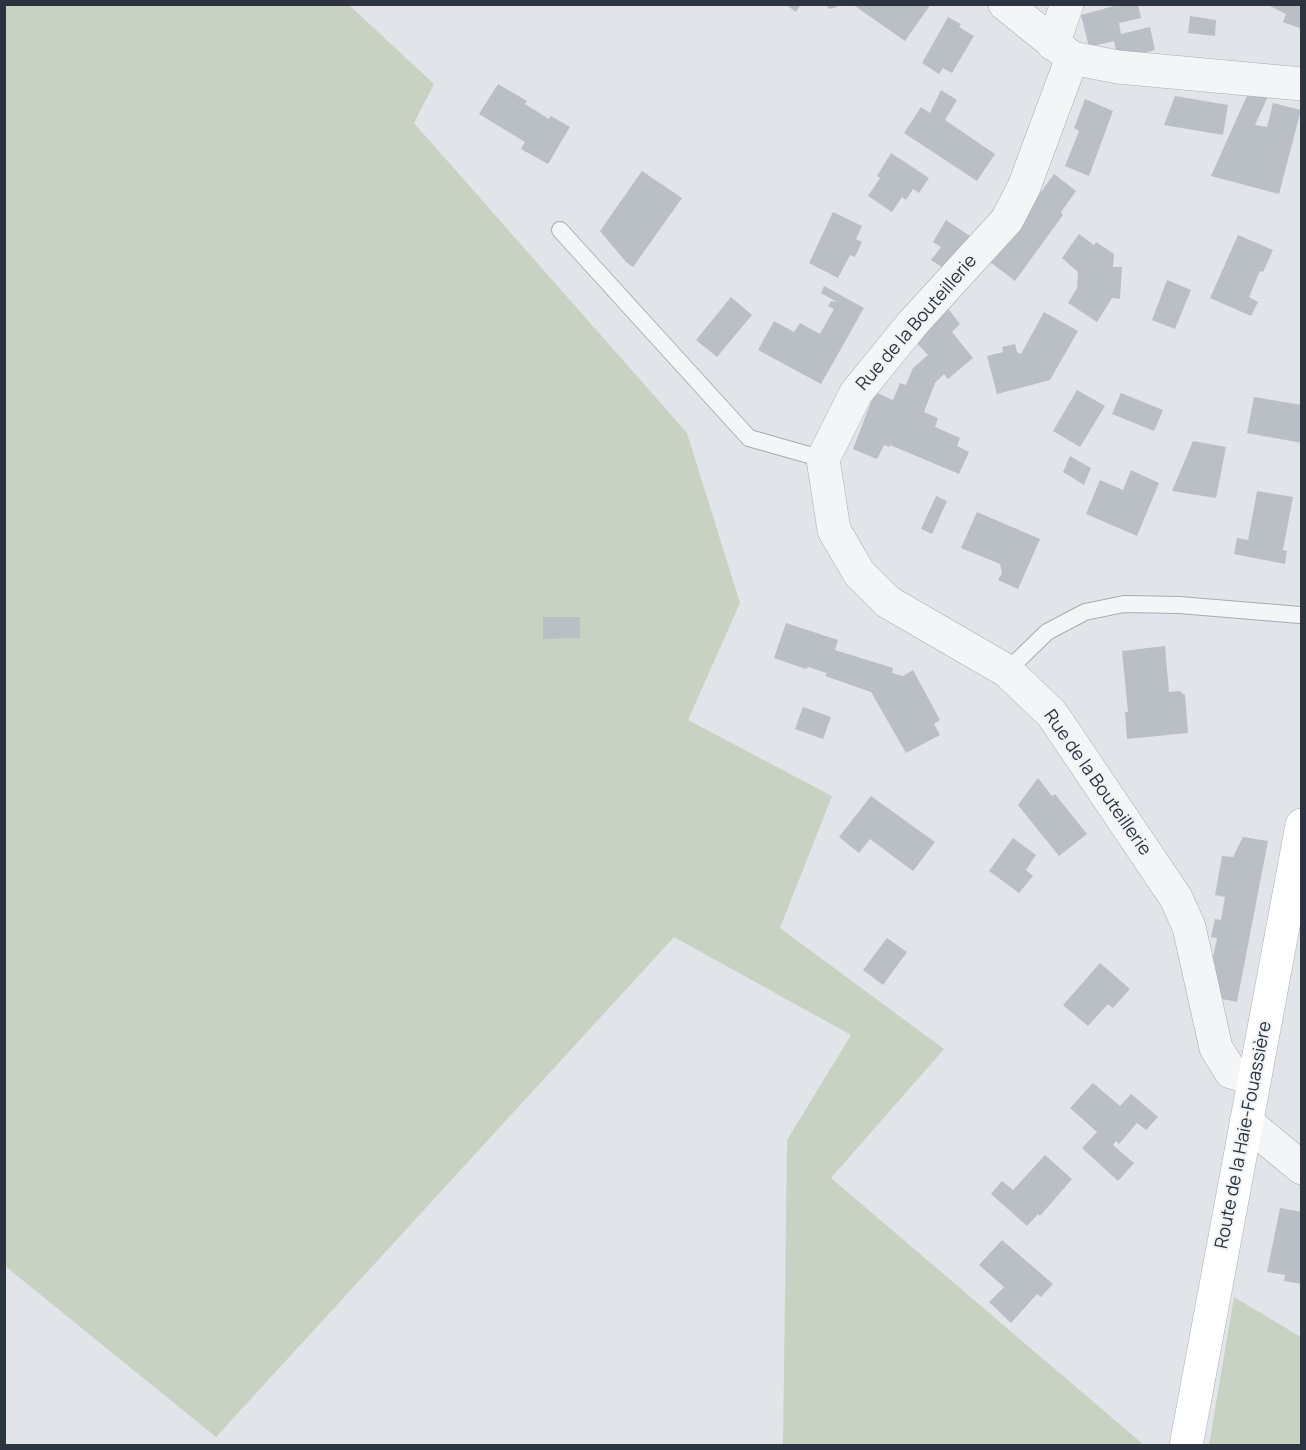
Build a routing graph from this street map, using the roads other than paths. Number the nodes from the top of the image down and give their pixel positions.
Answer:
1 (1005, 4) edge
2 (1067, 4) edge
3 (1062, 51) junction
4 (1302, 84) edge
5 (560, 230) dead end
6 (823, 459) junction
7 (1300, 615) edge
8 (1007, 671) junction
9 (1302, 825) edge
10 (1254, 1079) junction
11 (1246, 1122) junction
12 (1302, 1168) edge
13 (1186, 1446) edge

1 - 3 street
2 - 3 street, Rue de la Bouteillerie
3 - 4 street
3 - 6 street, Rue de la Bouteillerie
5 - 6 lane
6 - 8 street, Rue de la Bouteillerie
7 - 8 lane
8 - 10 street, Rue de la Bouteillerie
9 - 10 street, Route de la Haie-Fouassière
10 - 11 street, Route de la Haie-Fouassière
11 - 12 street
11 - 13 street, Route de la Haie-Fouassière

